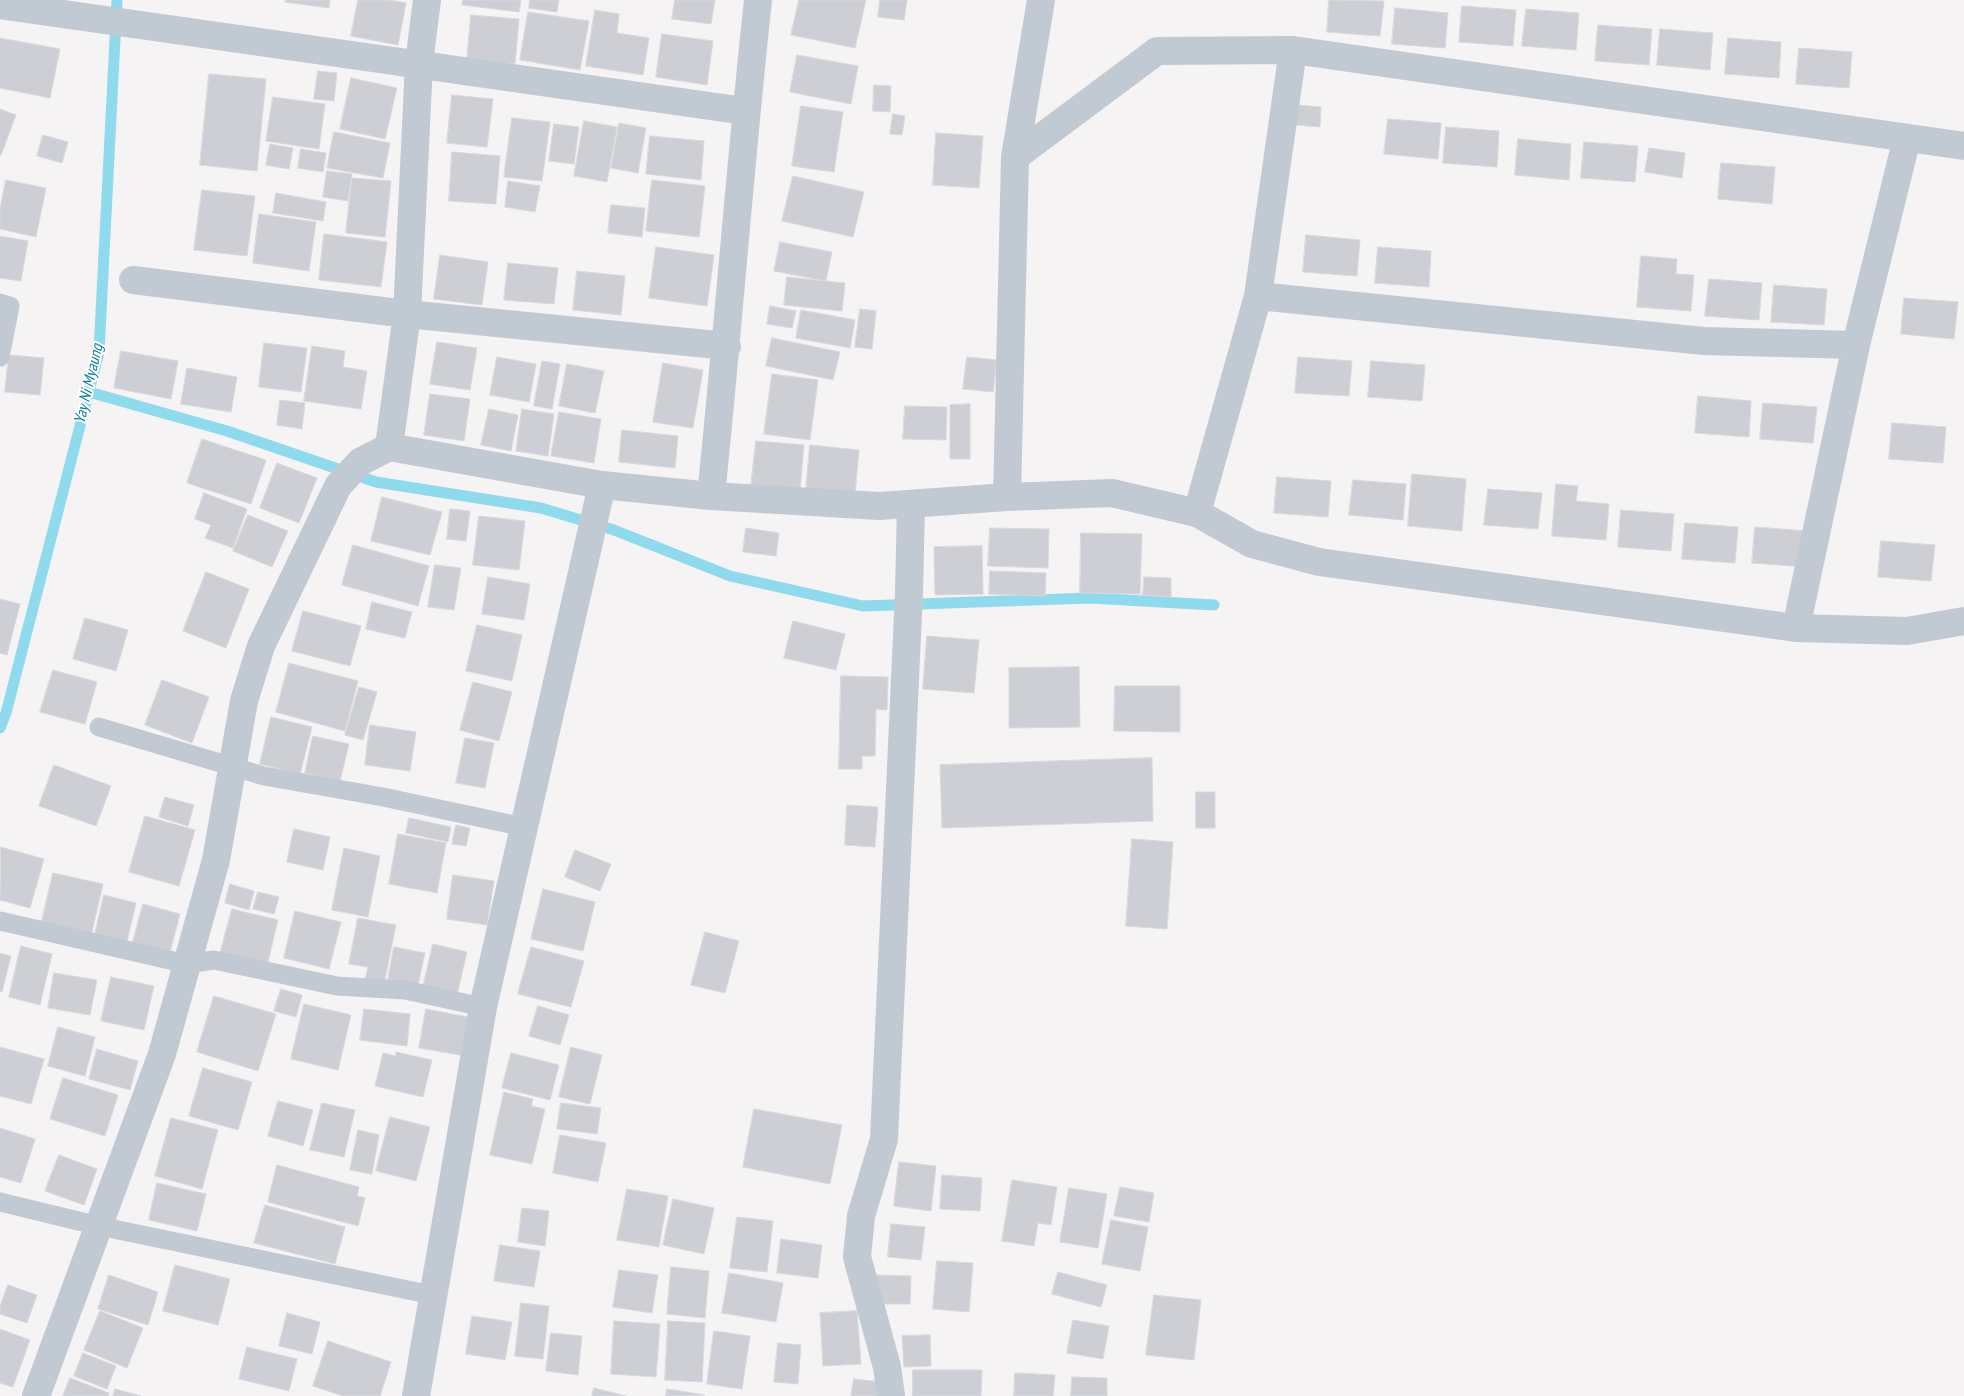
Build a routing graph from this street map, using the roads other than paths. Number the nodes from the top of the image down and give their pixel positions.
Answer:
1 (427, 0) edge
2 (758, 0) edge
3 (1041, 0) edge
4 (0, 5) edge
5 (1293, 50) junction
6 (418, 63) junction
7 (746, 111) junction
8 (1907, 138) junction
9 (1964, 146) edge
10 (1015, 157) junction
11 (133, 280) dead end
12 (1258, 296) junction
13 (0, 303) edge
14 (407, 314) junction
15 (1856, 345) junction
16 (727, 346) junction
17 (0, 356) edge
18 (389, 447) junction
19 (602, 486) junction
20 (711, 496) junction
21 (1007, 497) junction
22 (911, 504) junction
23 (1197, 513) junction
24 (1964, 620) edge
25 (1796, 628) junction
26 (99, 727) dead end
27 (232, 768) junction
28 (524, 827) junction
29 (0, 921) edge
30 (188, 964) junction
31 (483, 1006) junction
32 (0, 1202) edge
33 (98, 1226) junction
34 (432, 1295) junction
35 (36, 1396) edge
36 (416, 1396) edge
37 (891, 1396) edge

1 - 6 street
2 - 7 street
3 - 10 street
4 - 6 street
5 - 8 street
5 - 10 street
5 - 12 street
6 - 7 street
6 - 14 street
7 - 16 street
8 - 9 street
8 - 15 street
10 - 21 street
11 - 14 street
12 - 15 street
12 - 23 street
13 - 17 lane
14 - 16 street
14 - 18 street
15 - 25 street
16 - 20 street
18 - 19 street
18 - 27 street
19 - 20 street
19 - 28 street
20 - 22 street
21 - 22 street
21 - 23 street
22 - 37 street
23 - 25 street
24 - 25 street
26 - 27 lane
27 - 28 lane
27 - 30 street
28 - 31 street
29 - 30 lane
30 - 31 lane
30 - 33 street
31 - 34 street
32 - 33 lane
33 - 34 lane
33 - 35 street
34 - 36 street

